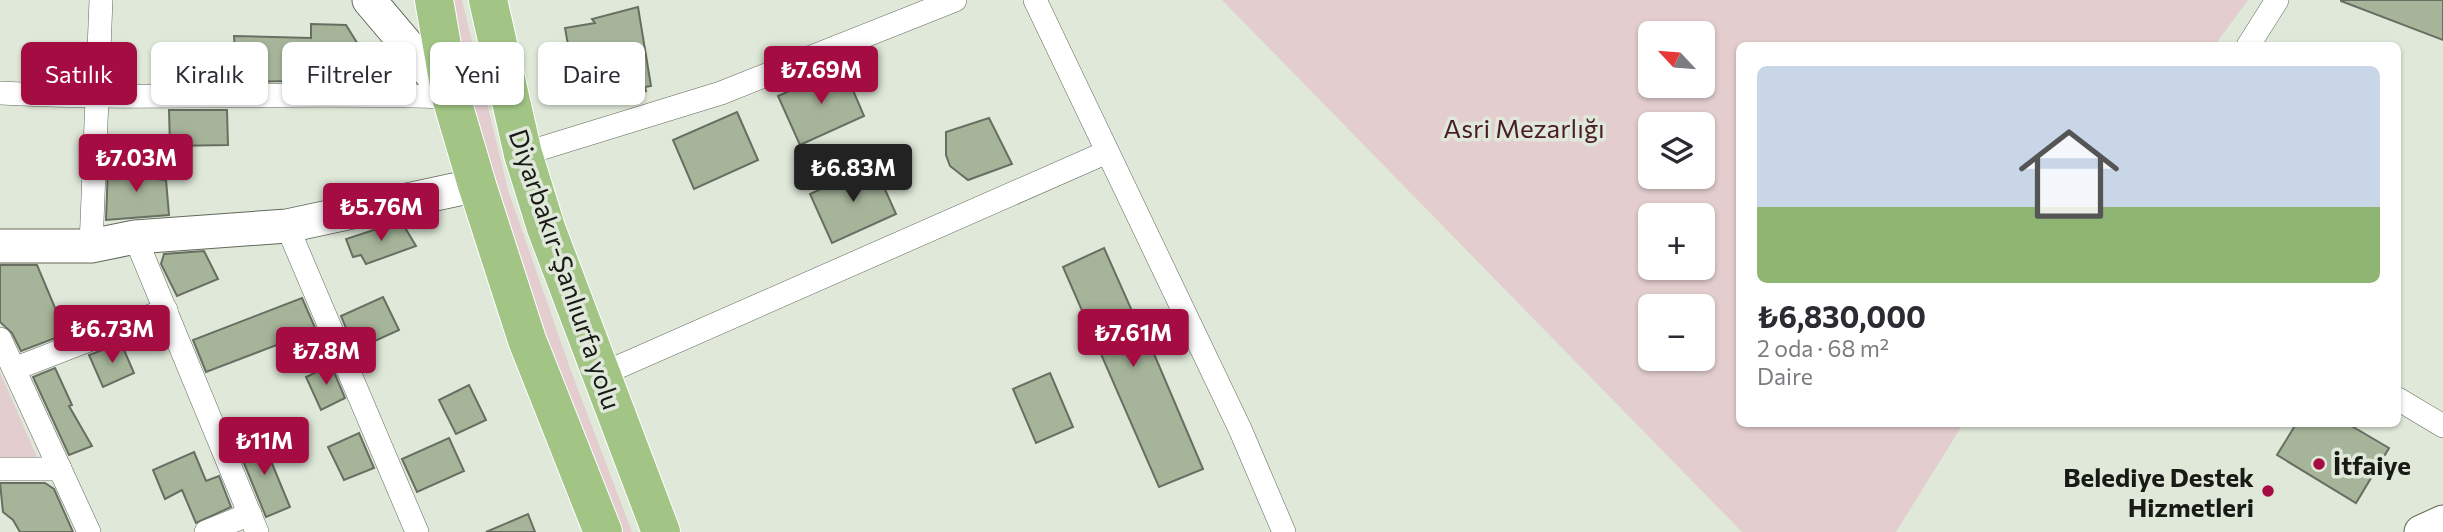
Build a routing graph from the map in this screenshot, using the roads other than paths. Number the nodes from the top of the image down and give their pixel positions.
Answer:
1 (101, 0) edge
2 (369, 0) edge
3 (434, 0) edge
4 (488, 0) edge
5 (955, 0) edge
6 (1035, 0) edge
7 (2277, 0) edge
8 (99, 42) edge
9 (442, 42) edge
10 (2251, 42) edge
11 (430, 71) edge
12 (0, 93) edge
13 (21, 94) edge
14 (430, 96) edge
15 (137, 98) edge
16 (96, 105) edge
17 (454, 105) edge
18 (1107, 152) junction
19 (523, 154) junction
20 (477, 185) junction
21 (287, 226) junction
22 (135, 237) junction
23 (0, 246) edge
24 (91, 246) junction
25 (166, 310) junction
26 (0, 339) edge
27 (14, 369) junction
28 (600, 375) junction
29 (2401, 401) edge
30 (2443, 426) edge
31 (0, 469) edge
32 (60, 469) junction
33 (2443, 522) edge
34 (253, 523) edge
35 (89, 532) edge
36 (206, 532) edge
37 (417, 532) edge
38 (603, 532) edge
39 (661, 532) edge
40 (1284, 532) edge
41 (2421, 532) edge

1 - 8 street
2 - 11 street
3 - 9 highway, Diyarbakır-Şanlıurfa yolu
4 - 19 highway, Diyarbakır-Şanlıurfa yolu
5 - 19 street
6 - 18 street
7 - 10 street
12 - 13 street
14 - 15 street
16 - 24 street
17 - 20 highway, Diyarbakır-Şanlıurfa yolu
18 - 28 street
18 - 40 street
19 - 28 highway, Diyarbakır-Şanlıurfa yolu
20 - 21 street
20 - 38 highway, Diyarbakır-Şanlıurfa yolu
21 - 22 street
21 - 37 street
22 - 24 street
22 - 25 street
23 - 24 street
25 - 27 street
25 - 34 street
26 - 27 street
27 - 32 street
28 - 39 highway, Diyarbakır-Şanlıurfa yolu
29 - 30 street
31 - 32 street
32 - 35 street
33 - 41 street
34 - 36 street

